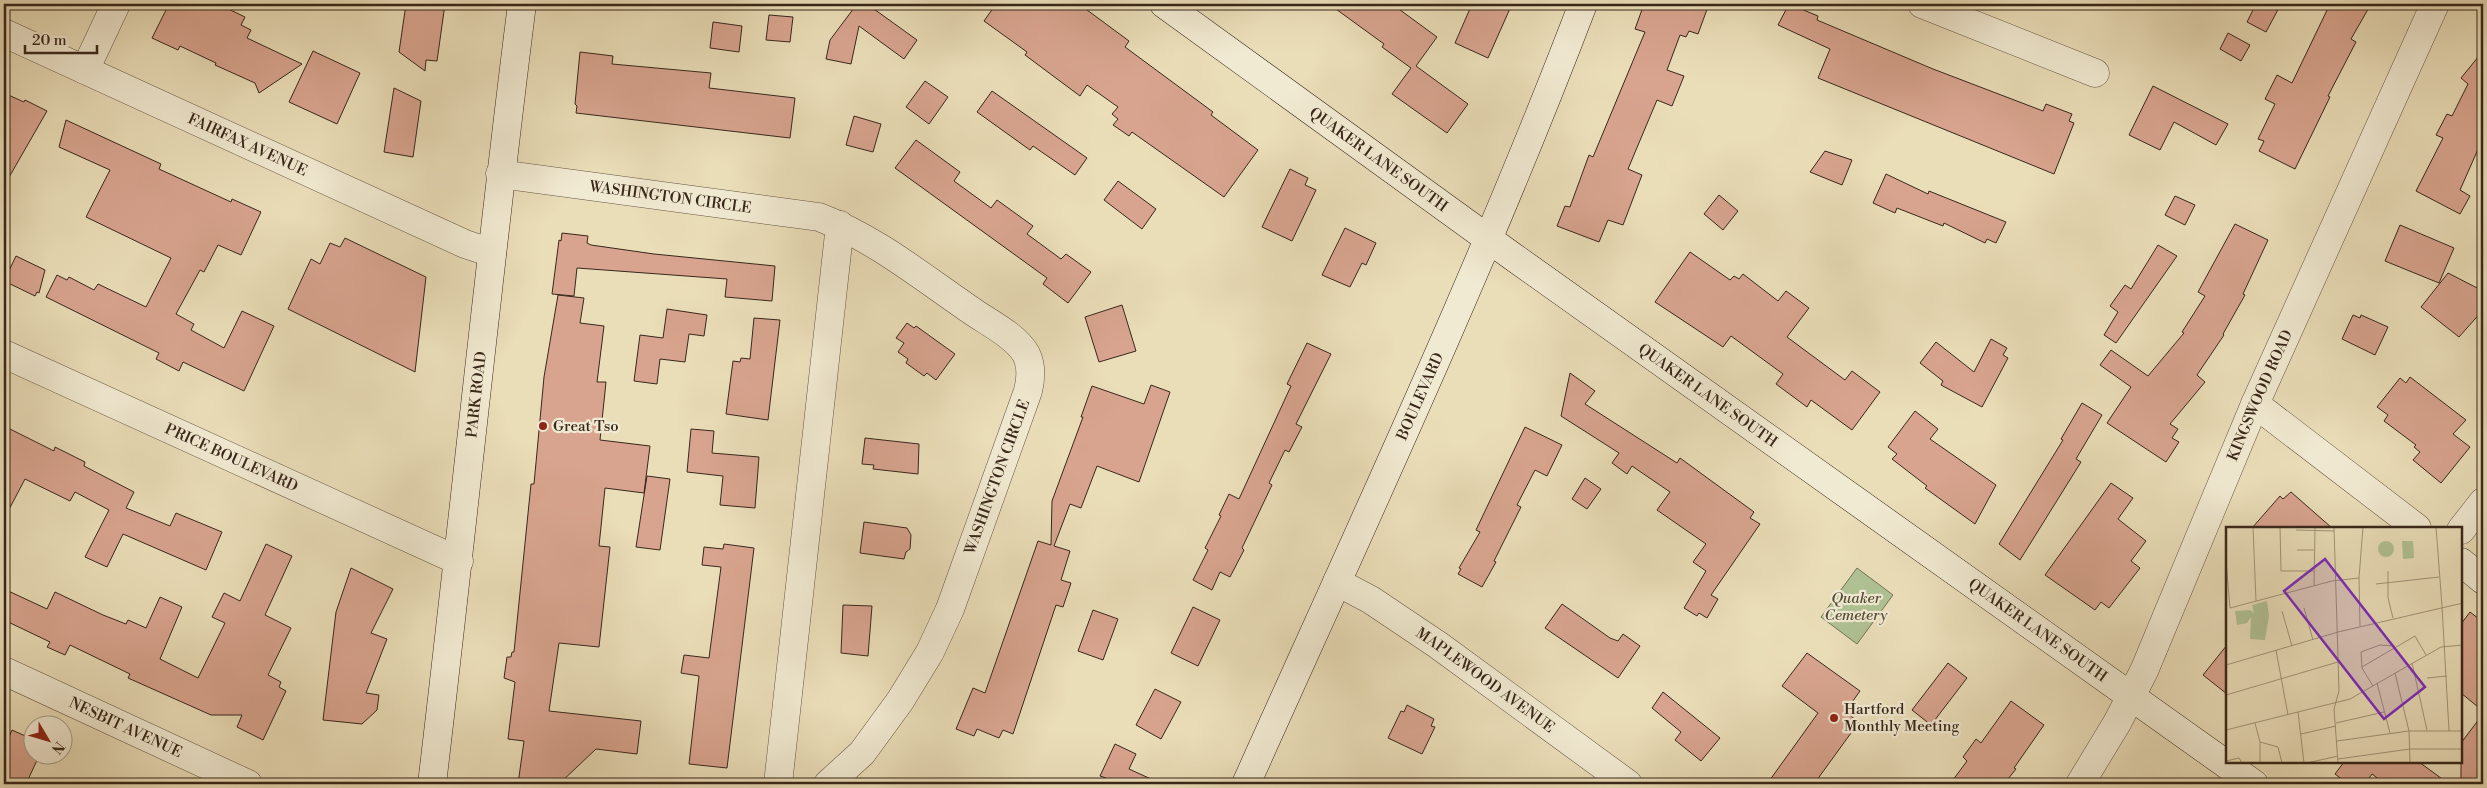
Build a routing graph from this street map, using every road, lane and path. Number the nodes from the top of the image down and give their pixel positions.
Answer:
1 (116, 4) edge
2 (522, 4) edge
3 (1164, 4) edge
4 (1583, 4) edge
5 (1922, 4) edge
6 (2436, 4) edge
7 (4, 34) edge
8 (85, 70) junction
9 (2095, 73) dead end
10 (500, 174) junction
11 (840, 225) junction
12 (1489, 239) junction
13 (492, 253) junction
14 (4, 354) edge
15 (2255, 404) junction
16 (2483, 502) edge
17 (2416, 527) edge
18 (2462, 529) edge
19 (459, 562) junction
20 (2462, 563) edge
21 (2483, 580) edge
22 (1337, 582) junction
23 (4, 671) edge
24 (2131, 698) junction
25 (248, 784) edge
26 (432, 784) edge
27 (778, 784) edge
28 (828, 784) edge
29 (1246, 784) edge
30 (1628, 784) edge
31 (2080, 784) edge
32 (2254, 784) edge

1 - 8 street
2 - 10 street, PARK ROAD
3 - 12 street, QUAKER LANE SOUTH
4 - 12 street, BOULEVARD
5 - 9 street
6 - 15 street, KINGSWOOD ROAD
7 - 8 street, FAIRFAX AVENUE
8 - 13 street, FAIRFAX AVENUE
10 - 11 street, WASHINGTON CIRCLE
10 - 13 street, PARK ROAD
11 - 27 street
11 - 28 street, WASHINGTON CIRCLE
12 - 22 street, BOULEVARD
12 - 24 street, QUAKER LANE SOUTH
13 - 19 street, PARK ROAD
14 - 19 street, PRICE BOULEVARD
15 - 17 street
15 - 24 street, KINGSWOOD ROAD
16 - 18 street
19 - 26 street, PARK ROAD
20 - 21 street
22 - 29 street, BOULEVARD
22 - 30 street, MAPLEWOOD AVENUE
23 - 25 street, NESBIT AVENUE
24 - 31 street, KINGSWOOD ROAD
24 - 32 street, QUAKER LANE SOUTH

